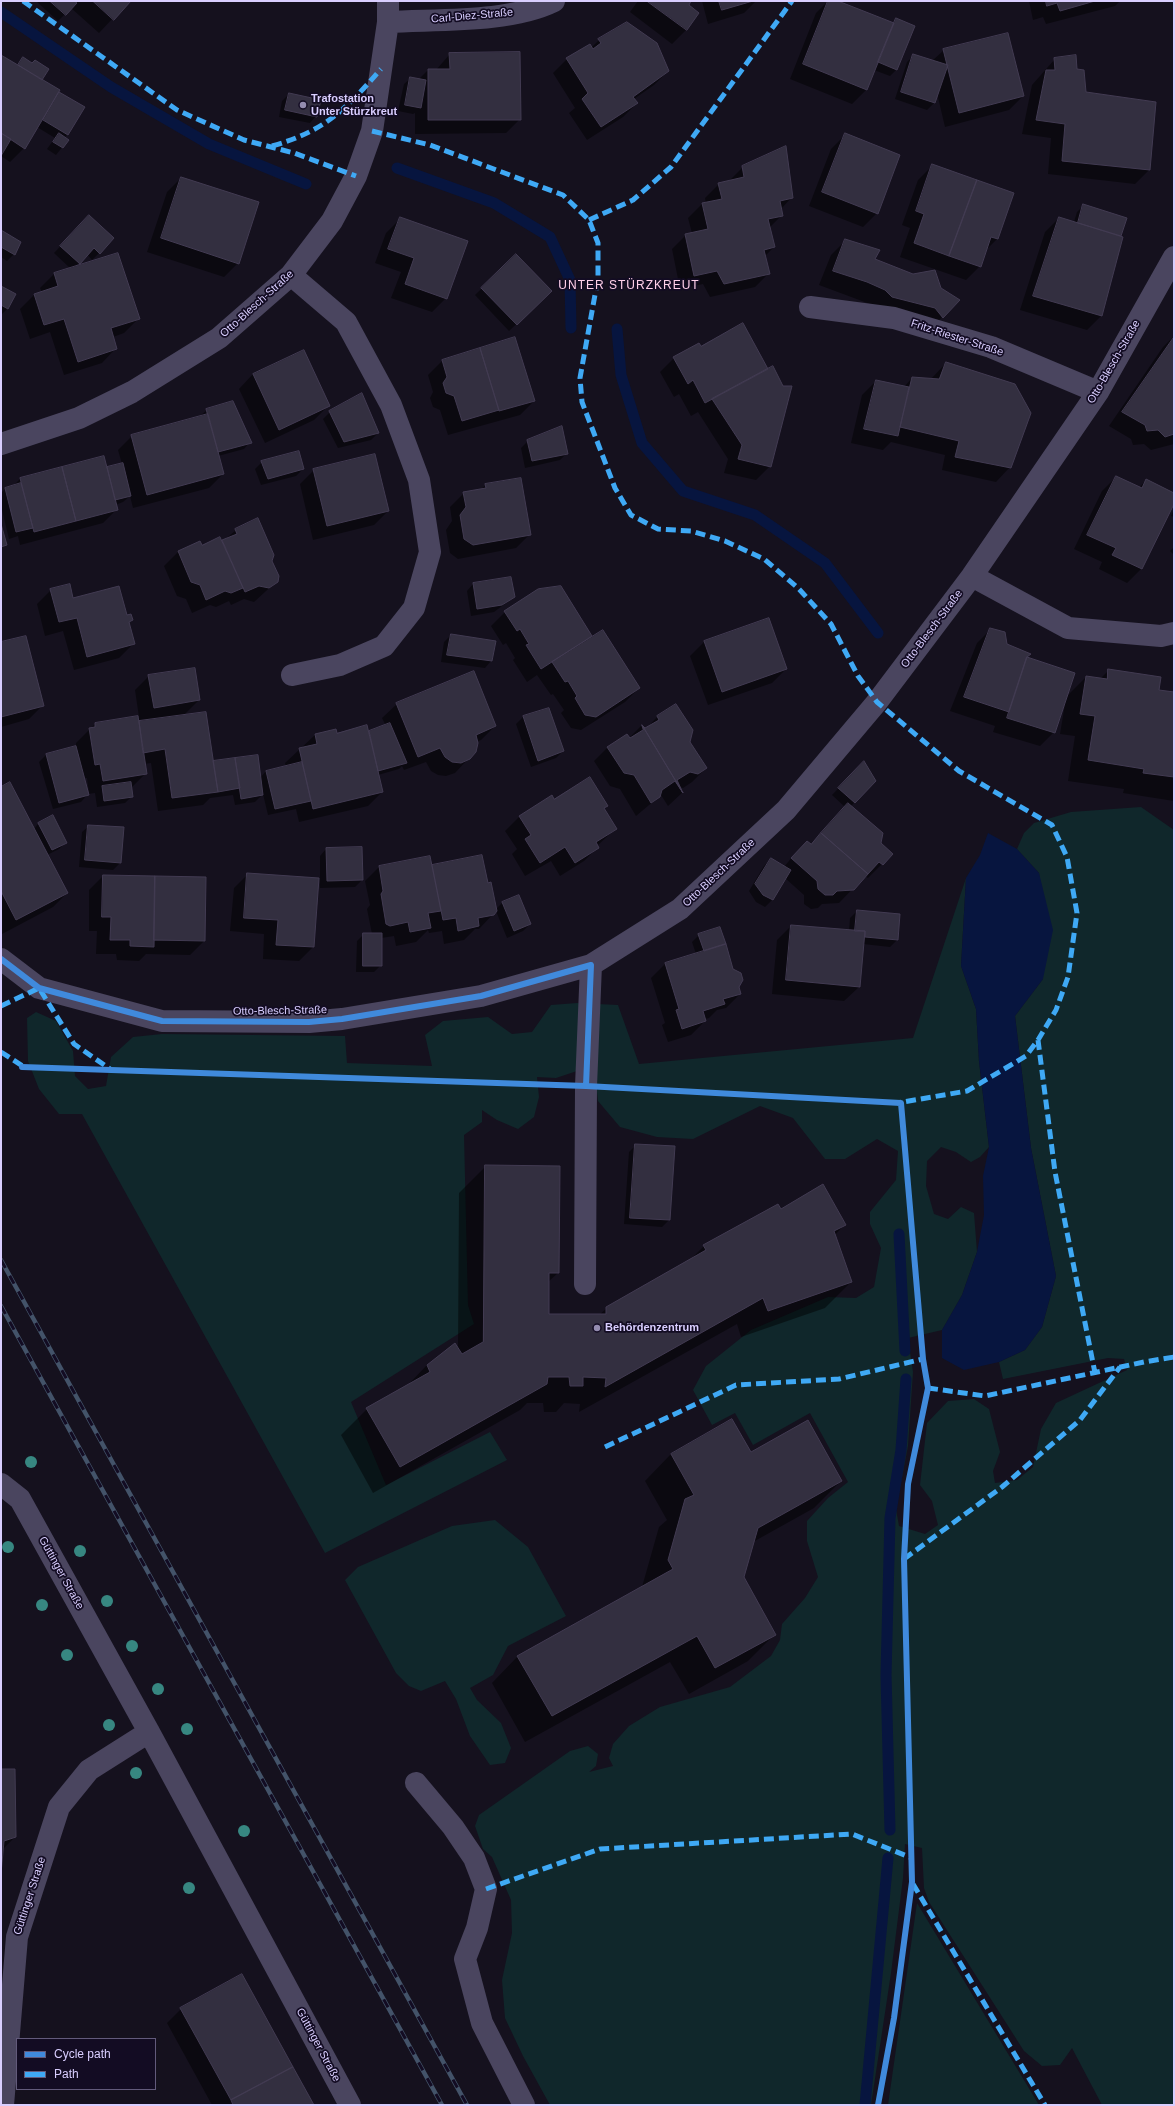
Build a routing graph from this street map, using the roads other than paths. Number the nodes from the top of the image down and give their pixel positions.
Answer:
1 (554, 1) edge
2 (388, 11) edge
3 (1174, 257) edge
4 (291, 275) junction
5 (810, 307) dead end
6 (1098, 392) junction
7 (1, 444) edge
8 (972, 576) junction
9 (1174, 633) edge
10 (292, 675) dead end
11 (1, 959) edge
12 (591, 965) junction
13 (585, 1284) dead end
14 (1, 1484) edge
15 (149, 1732) junction
16 (416, 1783) dead end
17 (3, 2105) edge
18 (350, 2105) edge
19 (524, 2105) edge

1 - 2 street, Carl-Diez-Straße
2 - 4 street, Otto-Blesch-Straße
3 - 6 street, Otto-Blesch-Straße
4 - 7 street, Otto-Blesch-Straße
4 - 10 street
5 - 6 street, Fritz-Riester-Straße
6 - 8 street, Otto-Blesch-Straße
8 - 9 street
8 - 12 street, Otto-Blesch-Straße
11 - 12 street, Otto-Blesch-Straße
12 - 13 street
14 - 15 street, Güttinger Straße
15 - 17 street, Güttinger Straße
15 - 18 street, Güttinger Straße
16 - 19 street

